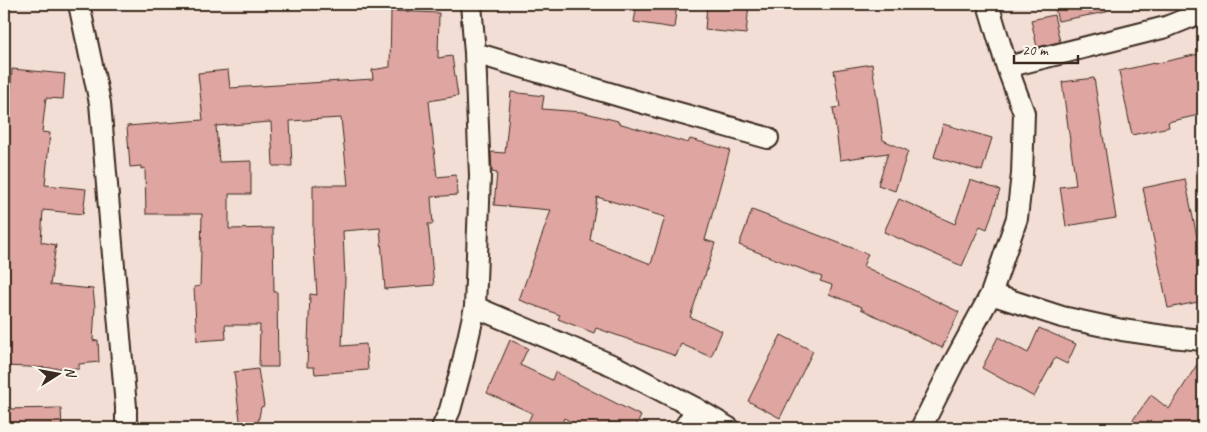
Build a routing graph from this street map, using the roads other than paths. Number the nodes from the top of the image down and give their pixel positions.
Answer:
1 (79, 4) edge
2 (471, 4) edge
3 (988, 4) edge
4 (1203, 12) edge
5 (475, 53) junction
6 (1007, 67) junction
7 (768, 138) dead end
8 (991, 294) junction
9 (475, 307) junction
10 (1203, 340) edge
11 (697, 409) junction
12 (126, 428) edge
13 (442, 428) edge
14 (684, 428) edge
15 (729, 428) edge
16 (921, 428) edge

1 - 12 street
2 - 5 street
3 - 6 street
4 - 6 street
5 - 7 street
5 - 9 street
6 - 8 street
8 - 10 street
8 - 16 street
9 - 11 street
9 - 13 street
11 - 14 street
11 - 15 street

